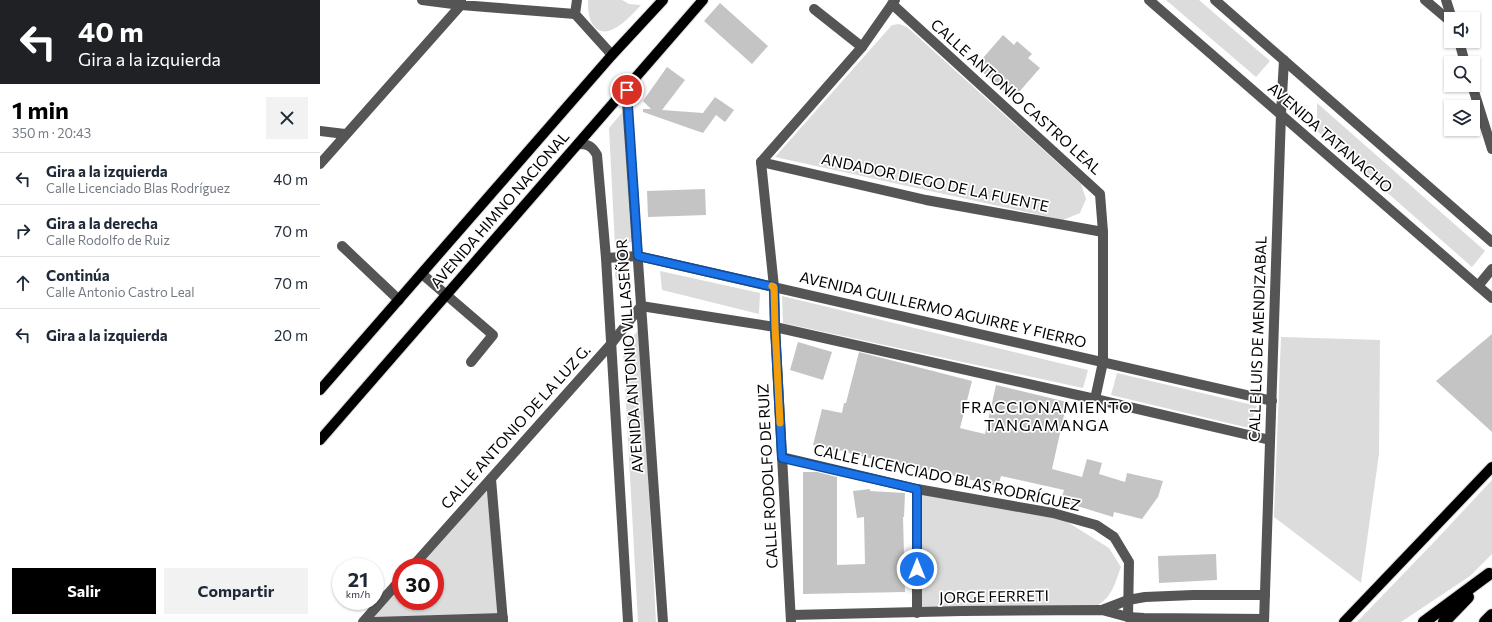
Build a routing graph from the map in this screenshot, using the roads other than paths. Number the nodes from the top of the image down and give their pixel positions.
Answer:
1 (422, 0) edge
2 (577, 0) edge
3 (663, 0) edge
4 (703, 0) edge
5 (1149, 0) edge
6 (1215, 0) edge
7 (1426, 0) edge
8 (1446, 0) edge
9 (461, 2) edge
10 (894, 2) edge
11 (814, 9) dead end
12 (1449, 12) edge
13 (574, 14) junction
14 (1444, 14) edge
15 (862, 47) junction
16 (612, 55) junction
17 (1284, 60) junction
18 (626, 88) junction
19 (1474, 92) edge
20 (1281, 114) junction
21 (320, 131) edge
22 (346, 134) junction
23 (578, 144) junction
24 (1492, 149) edge
25 (761, 162) junction
26 (320, 164) edge
27 (1103, 232) junction
28 (1492, 242) edge
29 (342, 246) dead end
30 (638, 256) junction
31 (606, 258) junction
32 (1492, 269) edge
33 (422, 274) junction
34 (1478, 286) junction
35 (774, 287) junction
36 (446, 295) junction
37 (1492, 298) edge
38 (400, 300) junction
39 (641, 306) junction
40 (775, 327) junction
41 (611, 344) junction
42 (471, 362) dead end
43 (1104, 362) junction
44 (320, 390) edge
45 (1095, 399) junction
46 (1272, 401) junction
47 (320, 440) edge
48 (1270, 440) junction
49 (782, 458) junction
50 (1492, 467) edge
51 (490, 479) junction
52 (917, 489) junction
53 (420, 558) edge
54 (1491, 572) edge
55 (392, 589) edge
56 (1265, 595) junction
57 (1128, 600) junction
58 (1102, 610) junction
59 (917, 613) junction
60 (1492, 615) edge
61 (1128, 617) junction
62 (791, 619) edge
63 (503, 620) edge
64 (1266, 621) edge
65 (363, 622) edge
66 (374, 622) edge
67 (628, 622) edge
68 (663, 622) edge
69 (1344, 622) edge
70 (1424, 622) edge
71 (1444, 622) edge
72 (1485, 622) edge

1 - 9 street
2 - 13 street
3 - 16 main road, AVENIDA HIMNO NACIONAL
4 - 18 main road, AVENIDA HIMNO NACIONAL
5 - 20 street, AVENIDA TATANACHO
6 - 17 street, AVENIDA TATANACHO
7 - 14 street
8 - 12 street
9 - 13 street
9 - 22 street
10 - 15 street, CALLE ANTONIO CASTRO LEAL
10 - 27 street, CALLE ANTONIO CASTRO LEAL
11 - 15 street
13 - 16 street
15 - 25 street, CALLE ANTONIO CASTRO LEAL
16 - 33 main road, AVENIDA HIMNO NACIONAL
17 - 20 street, CALLE LUIS DE MENDIZABAL
17 - 28 street, AVENIDA TATANACHO
18 - 23 main road, AVENIDA HIMNO NACIONAL
18 - 30 street, AVENIDA ANTONIO VILLASEÑOR
19 - 24 street
20 - 34 street, AVENIDA TATANACHO
20 - 46 street, CALLE LUIS DE MENDIZABAL
21 - 22 street
22 - 26 street
23 - 31 street, AVENIDA ANTONIO VILLASEÑOR
23 - 36 main road, AVENIDA HIMNO NACIONAL
25 - 27 street, ANDADOR DIEGO DE LA FUENTE
25 - 35 street
27 - 43 street, CALLE ANTONIO CASTRO LEAL
29 - 38 street
30 - 31 street, AVENIDA GUILLERMO AGUIRRE Y FIERRO
30 - 35 street, AVENIDA GUILLERMO AGUIRRE Y FIERRO
30 - 39 street, AVENIDA ANTONIO VILLASEÑOR
31 - 41 street, AVENIDA ANTONIO VILLASEÑOR
32 - 34 street
33 - 36 street
33 - 38 main road, AVENIDA HIMNO NACIONAL
34 - 37 street, AVENIDA TATANACHO
35 - 40 street
35 - 43 street, AVENIDA GUILLERMO AGUIRRE Y FIERRO
36 - 42 street
36 - 47 main road, AVENIDA HIMNO NACIONAL
38 - 44 main road, AVENIDA HIMNO NACIONAL
39 - 40 street
39 - 41 street, CALLE ANTONIO DE LA LUZ G.
39 - 68 street, AVENIDA ANTONIO VILLASEÑOR
40 - 45 street
40 - 49 street, CALLE RODOLFO DE RUIZ
41 - 51 street, CALLE ANTONIO DE LA LUZ G.
41 - 67 street, AVENIDA ANTONIO VILLASEÑOR
43 - 45 street, CALLE ANTONIO CASTRO LEAL
43 - 46 street, AVENIDA GUILLERMO AGUIRRE Y FIERRO
45 - 48 street
46 - 48 street, CALLE LUIS DE MENDIZABAL
48 - 56 street, CALLE LUIS DE MENDIZABAL
49 - 52 street, CALLE LICENCIADO BLAS RODRÍGUEZ
49 - 62 street, CALLE RODOLFO DE RUIZ
50 - 69 main road
51 - 53 street, CALLE ANTONIO DE LA LUZ G.
51 - 63 street
52 - 57 street, CALLE LICENCIADO BLAS RODRÍGUEZ
52 - 59 street
54 - 70 highway
54 - 71 highway
55 - 65 street
56 - 57 street, JORGE FERRETI
56 - 64 street, CALLE LUIS DE MENDIZABAL
57 - 58 street, JORGE FERRETI
57 - 61 street, CALLE LICENCIADO BLAS RODRÍGUEZ
58 - 59 street, JORGE FERRETI
58 - 61 street, JORGE FERRETI
59 - 62 street, JORGE FERRETI
60 - 72 highway
61 - 64 street, JORGE FERRETI
63 - 66 street

